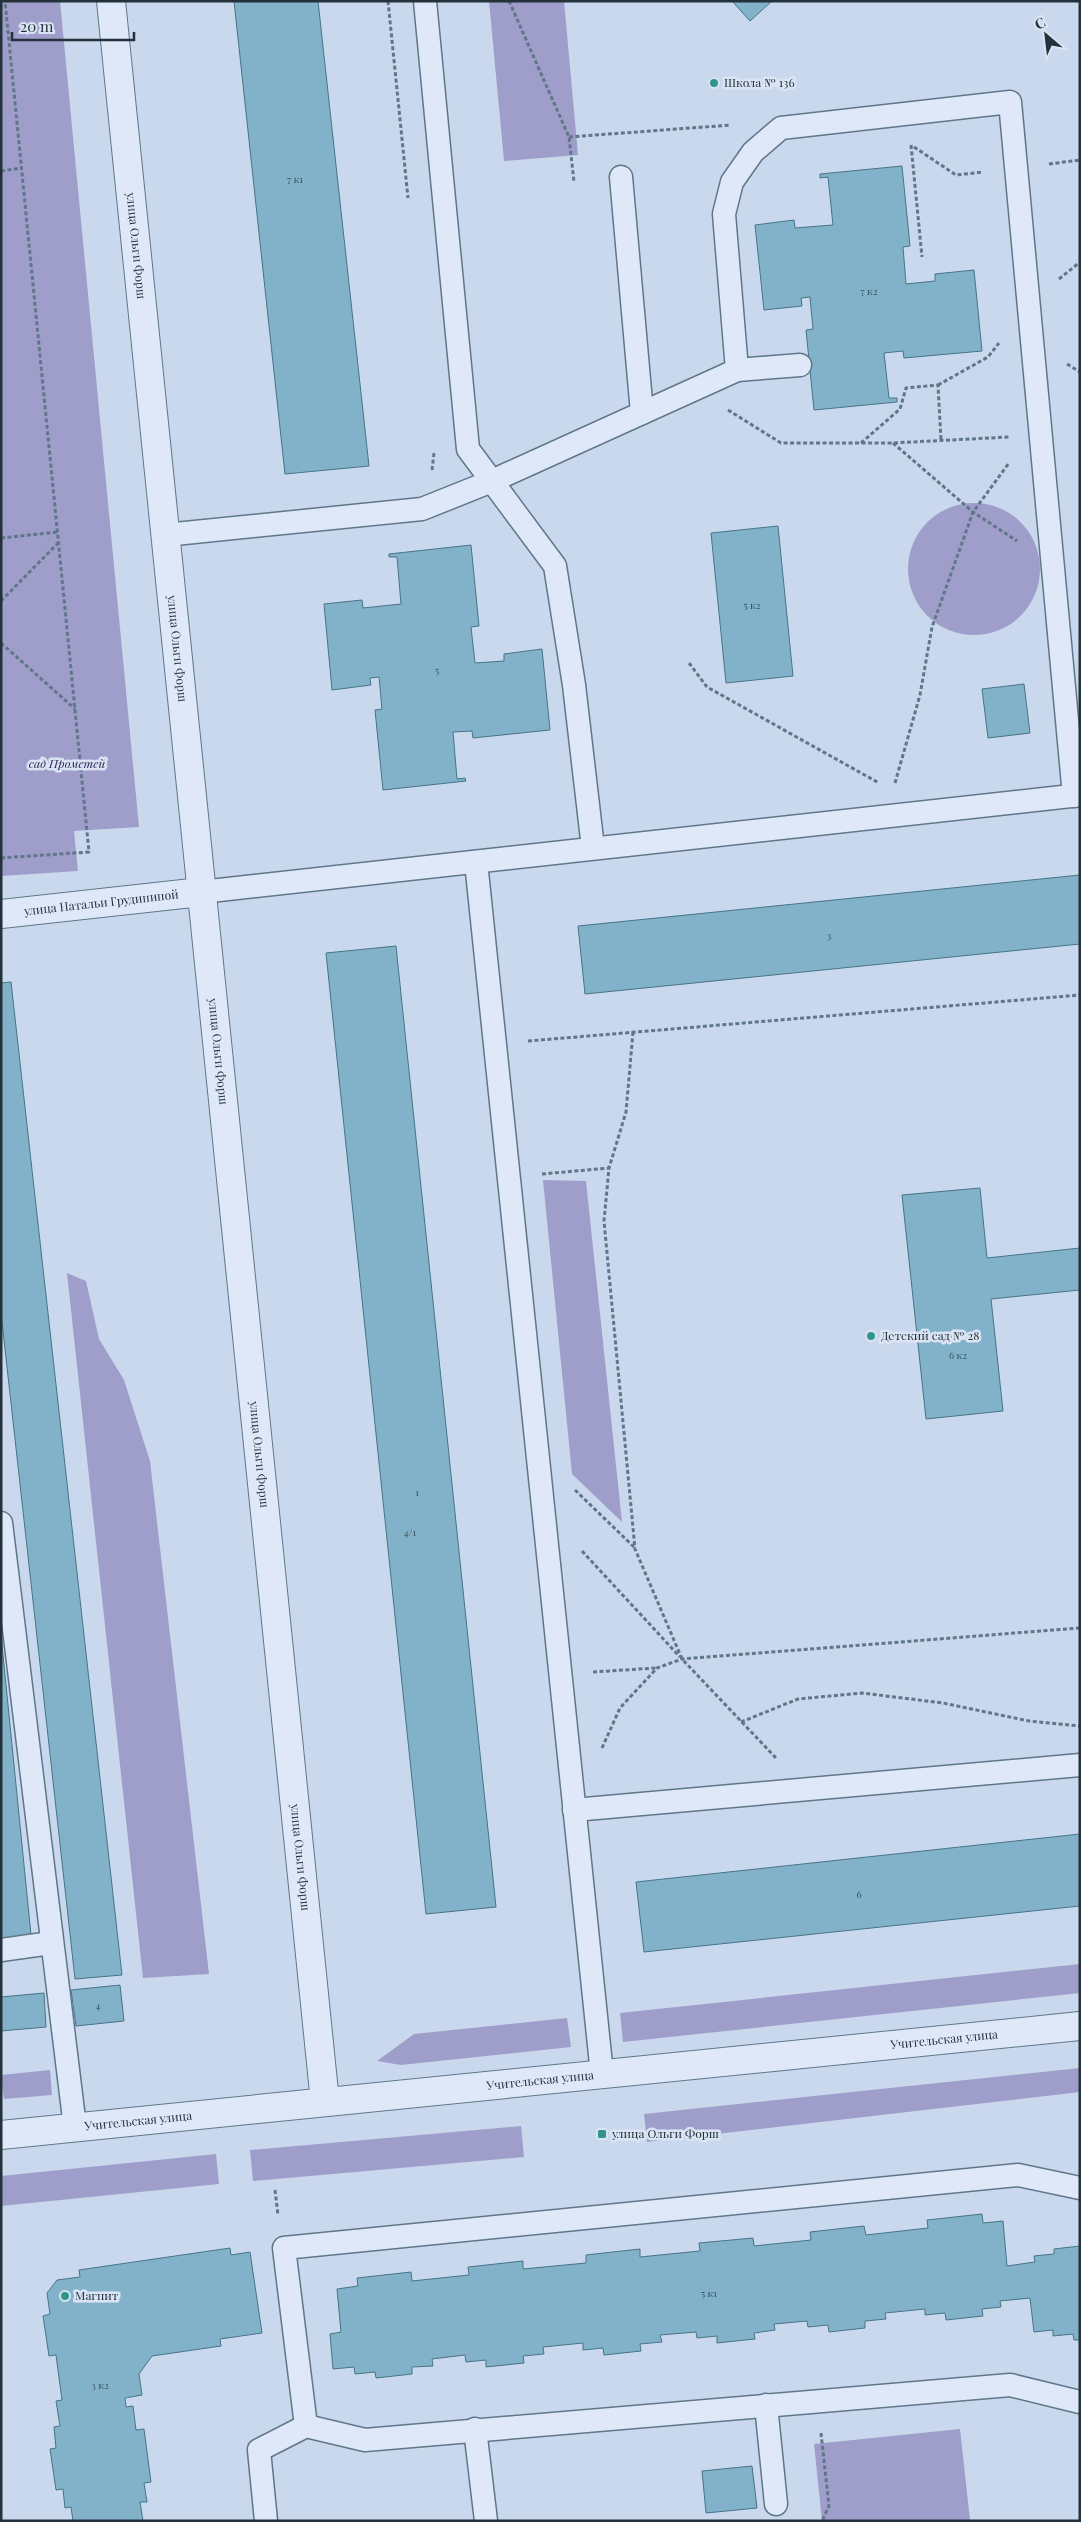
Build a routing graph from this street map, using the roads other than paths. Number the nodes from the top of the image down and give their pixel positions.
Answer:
1 (111, 1) edge
2 (425, 1) edge
3 (621, 177) dead end
4 (800, 365) dead end
5 (737, 370) junction
6 (642, 413) junction
7 (492, 481) junction
8 (165, 535) junction
9 (1077, 795) edge
10 (593, 848) junction
11 (476, 862) junction
12 (201, 892) junction
13 (1, 914) edge
14 (1, 1523) edge
15 (1080, 1765) edge
16 (574, 1810) junction
17 (51, 1943) junction
18 (1, 1950) edge
19 (1080, 2026) edge
20 (602, 2074) junction
21 (325, 2102) junction
22 (75, 2128) junction
23 (1, 2135) edge
24 (1080, 2188) edge
25 (1080, 2402) edge
26 (766, 2405) junction
27 (306, 2426) junction
28 (475, 2429) junction
29 (776, 2504) dead end
30 (266, 2521) edge
31 (486, 2521) edge

1 - 8 street, улица Ольги Форш
2 - 7 lane
3 - 6 lane
4 - 5 lane
5 - 6 lane
5 - 9 lane
6 - 7 lane
7 - 8 lane
7 - 10 lane
8 - 12 street, улица Ольги Форш
9 - 10 lane
10 - 11 lane
11 - 12 lane
11 - 16 lane
12 - 13 street, улица Натальи Грудининой
12 - 21 street, улица Ольги Форш
14 - 17 lane
15 - 16 lane
16 - 20 lane
17 - 18 lane
17 - 22 lane
19 - 20 street, Учительская улица
20 - 21 street, Учительская улица
21 - 22 street, Учительская улица
22 - 23 street, Учительская улица
24 - 27 lane
25 - 26 lane
26 - 28 lane
26 - 29 lane
27 - 28 lane
27 - 30 lane
28 - 31 lane

